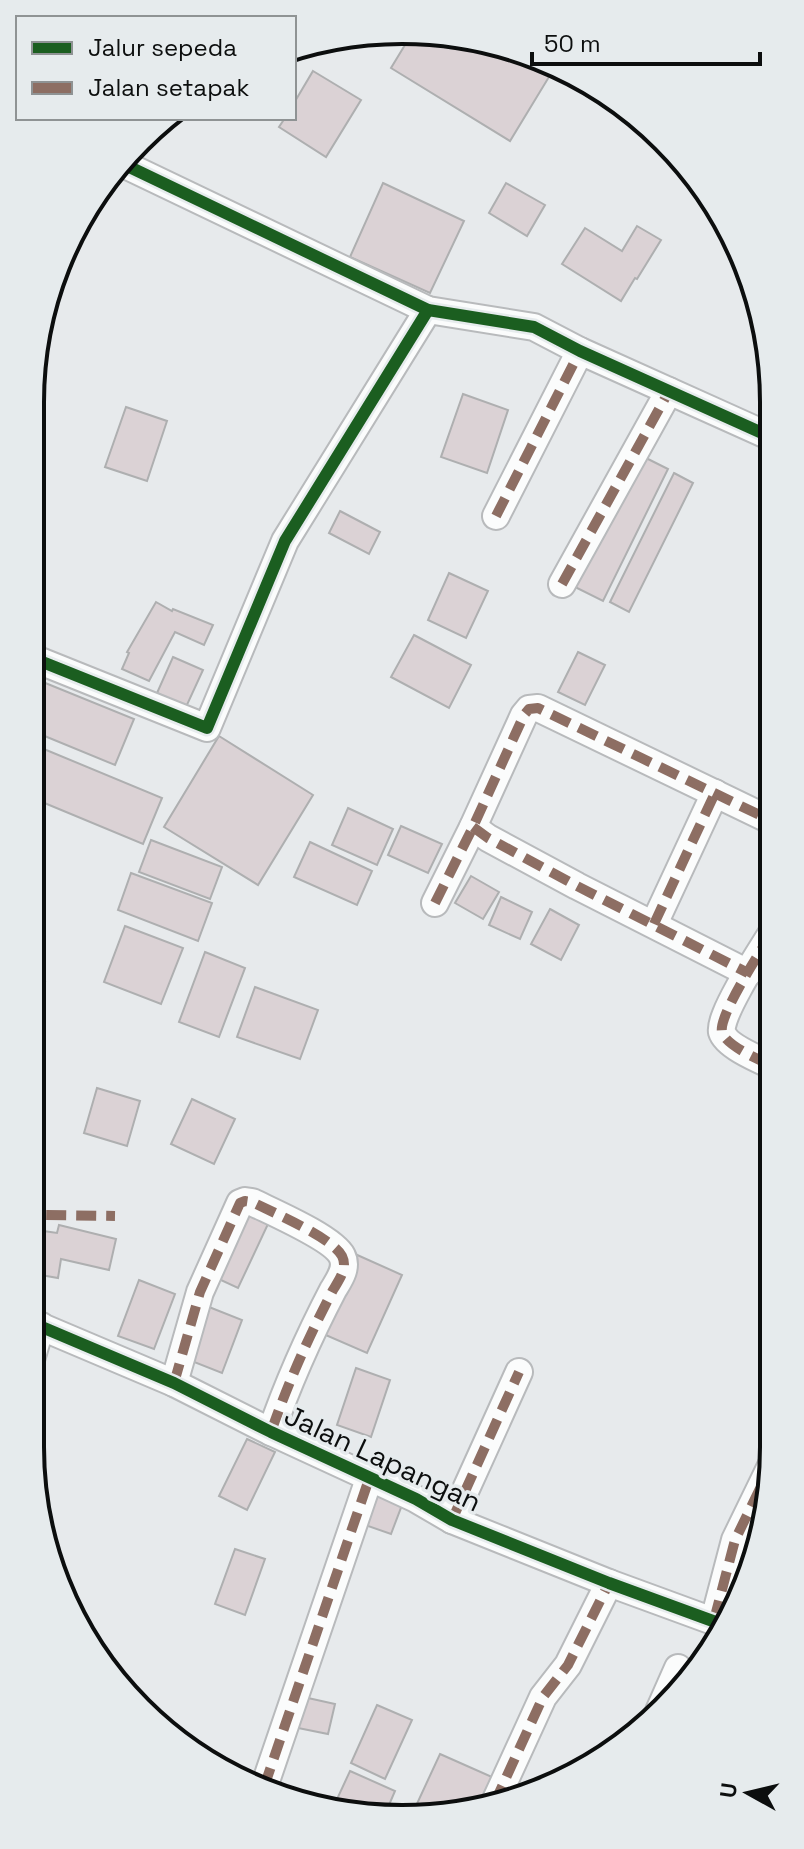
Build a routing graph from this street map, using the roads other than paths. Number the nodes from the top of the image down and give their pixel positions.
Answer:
1 (131, 168) edge
2 (428, 310) junction
3 (580, 351) junction
4 (669, 391) junction
5 (760, 432) edge
6 (496, 516) dead end
7 (562, 584) dead end
8 (44, 663) edge
9 (715, 793) junction
10 (760, 815) edge
11 (473, 827) junction
12 (435, 903) dead end
13 (654, 924) junction
14 (760, 953) edge
15 (748, 973) junction
16 (760, 1060) edge
17 (44, 1328) edge
18 (519, 1372) dead end
19 (174, 1383) junction
20 (271, 1432) junction
21 (369, 1479) junction
22 (757, 1495) edge
23 (452, 1520) junction
24 (609, 1583) junction
25 (721, 1610) edge
26 (715, 1621) edge
27 (678, 1668) dead end
28 (672, 1682) edge
29 (267, 1779) edge
30 (500, 1791) edge

1 - 2 street
2 - 3 street
2 - 8 street
3 - 4 street
3 - 6 street
4 - 5 street
4 - 7 street
9 - 10 street
9 - 11 street
9 - 13 street
11 - 12 street
11 - 13 street
13 - 15 street
14 - 15 street
15 - 16 street
17 - 19 street, Jalan Lapangan
18 - 23 street
19 - 20 street, Jalan Lapangan
19 - 20 street
20 - 21 street, Jalan Lapangan
21 - 23 street, Jalan Lapangan
21 - 29 street
22 - 25 street
23 - 24 street, Jalan Lapangan
24 - 26 street, Jalan Lapangan
24 - 30 street
27 - 28 street

